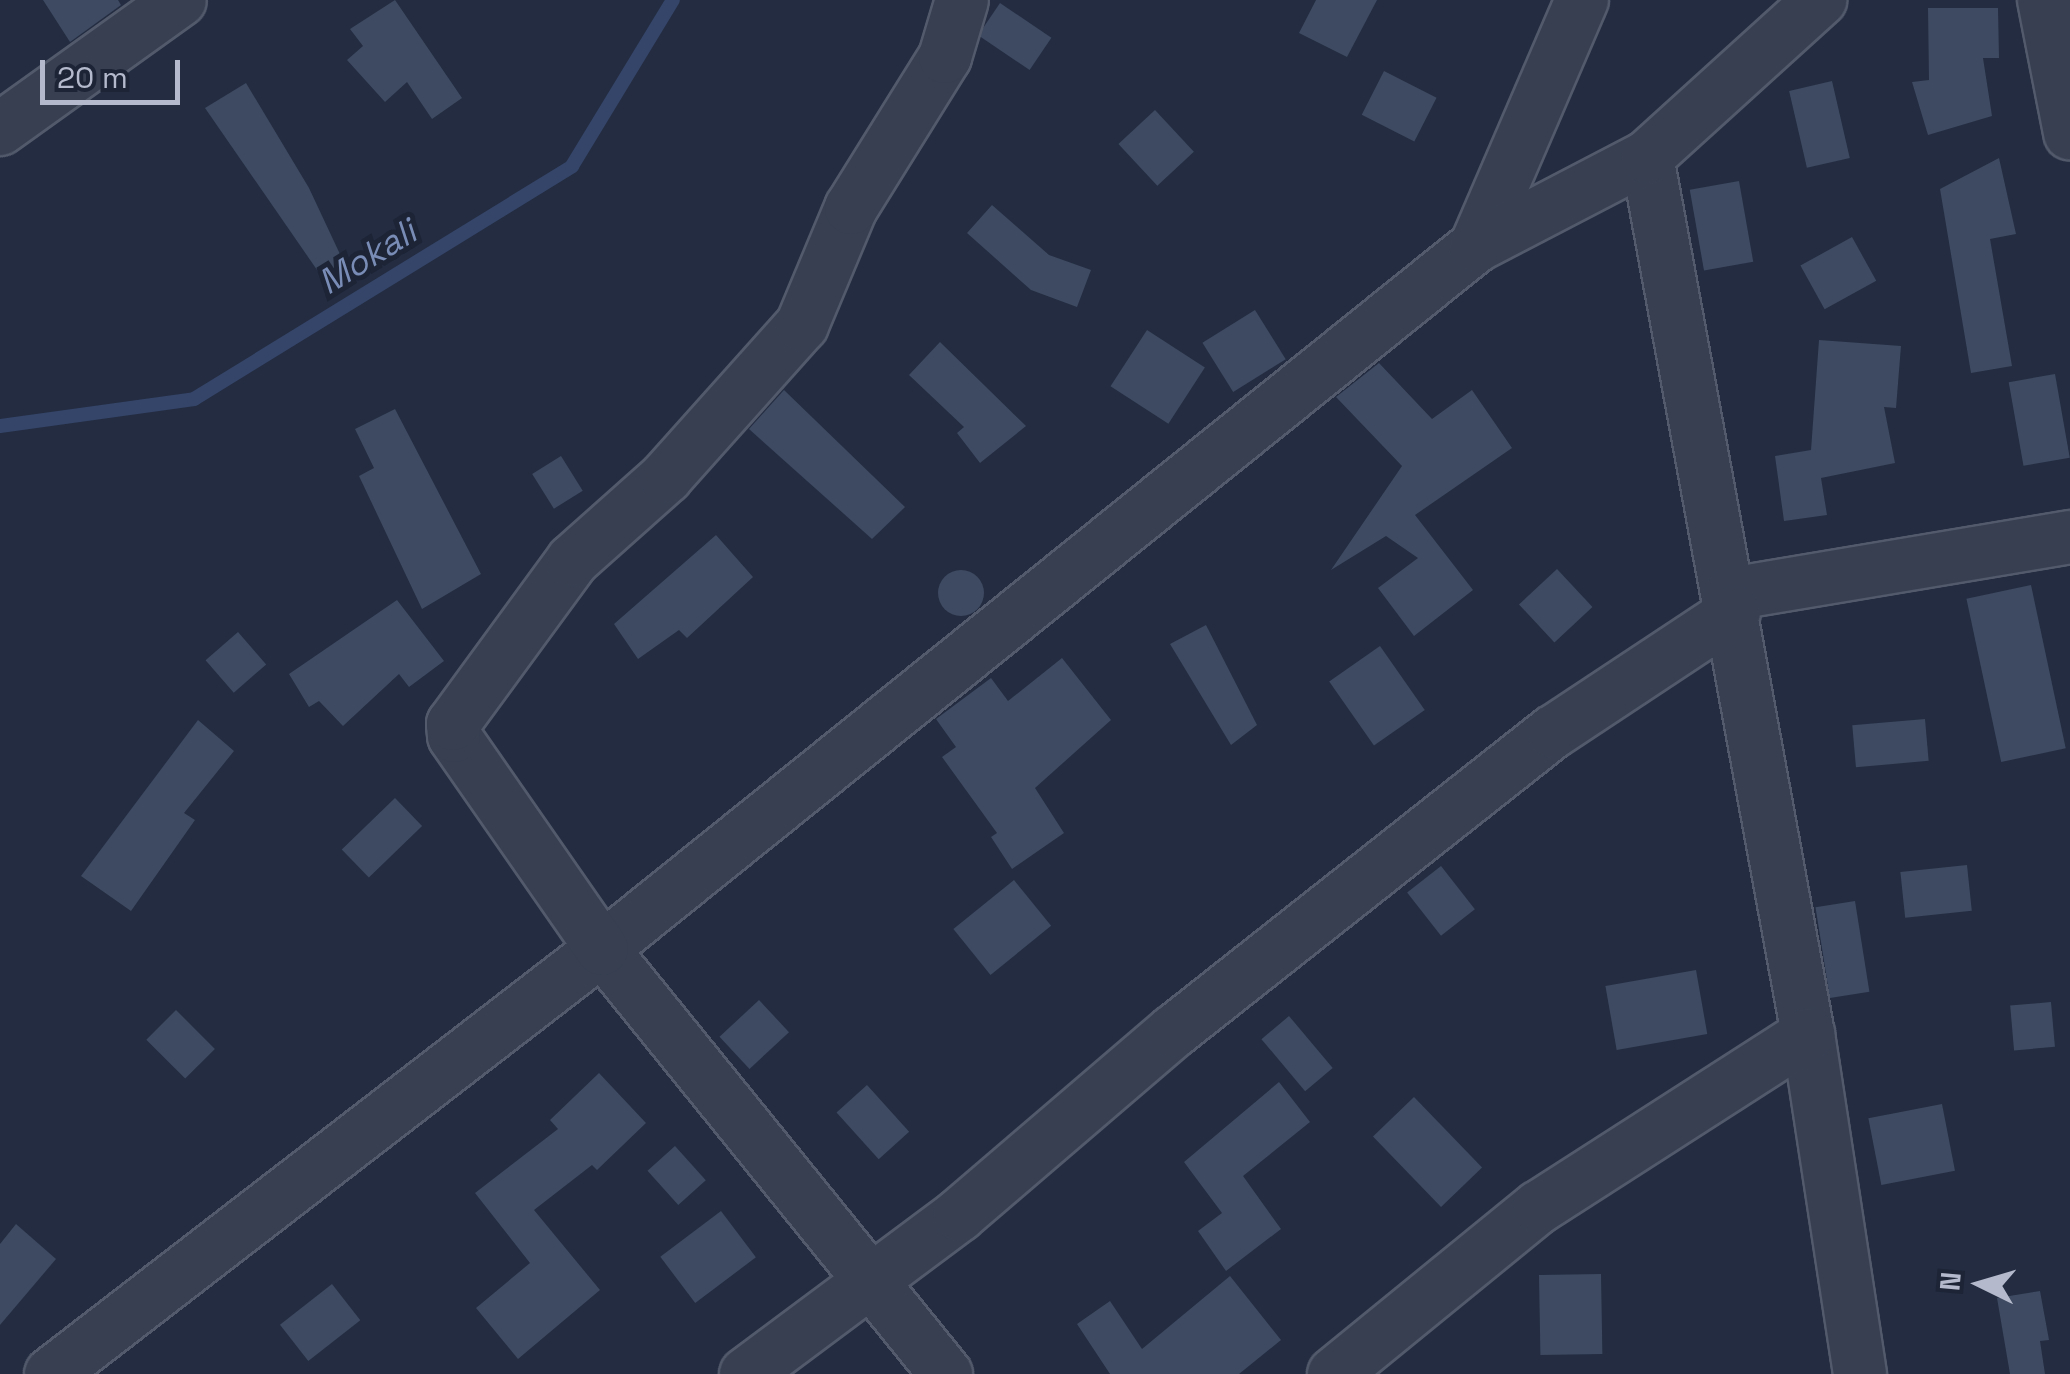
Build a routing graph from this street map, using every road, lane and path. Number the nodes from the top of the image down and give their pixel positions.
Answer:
1 (180, 0) edge
2 (962, 0) edge
3 (1582, 0) edge
4 (1820, 0) edge
5 (2044, 0) edge
6 (0, 129) edge
7 (2070, 133) edge
8 (1648, 157) junction
9 (1476, 246) junction
10 (2070, 537) edge
11 (1732, 603) junction
12 (602, 949) junction
13 (1808, 1034) junction
14 (876, 1280) junction
15 (51, 1374) edge
16 (746, 1374) edge
17 (946, 1374) edge
18 (1334, 1374) edge
19 (1860, 1374) edge

1 - 6 street
2 - 12 street
3 - 9 street
4 - 8 street
5 - 7 street
8 - 9 street
8 - 11 street
9 - 12 street
10 - 11 street
11 - 13 street
11 - 14 street
12 - 14 street
12 - 15 street
13 - 18 street
13 - 19 street
14 - 16 street
14 - 17 street

